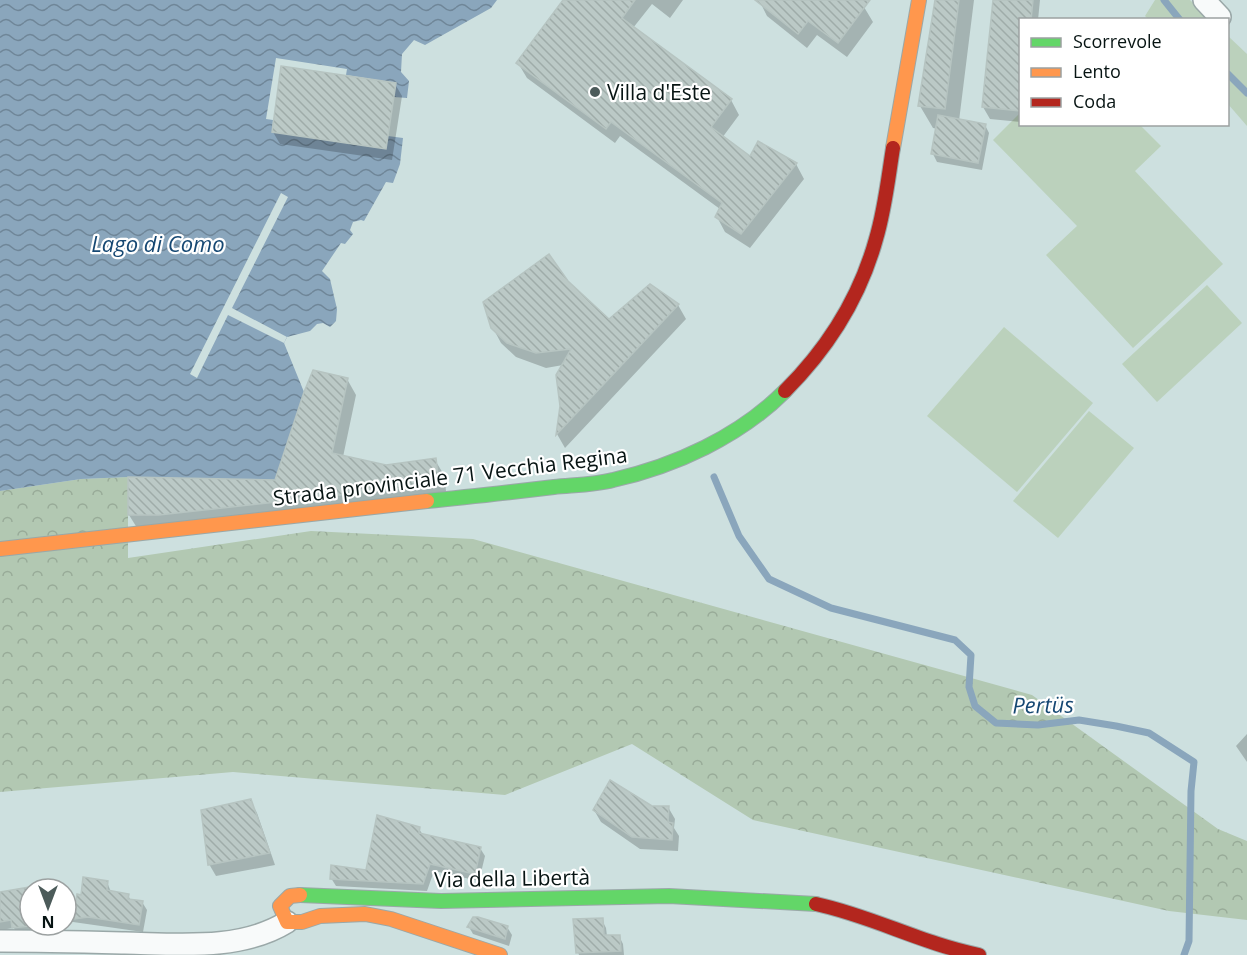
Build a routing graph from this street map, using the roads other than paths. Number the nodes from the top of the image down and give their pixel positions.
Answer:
1 (919, 0) edge
2 (1204, 0) edge
3 (1220, 17) dead end
4 (0, 549) edge
5 (287, 922) junction
6 (0, 941) edge
7 (500, 955) edge
8 (979, 955) edge

1 - 4 street, Strada provinciale 71 Vecchia Regina
2 - 3 street
5 - 6 street
5 - 7 street
5 - 8 street, Via della Libertà

